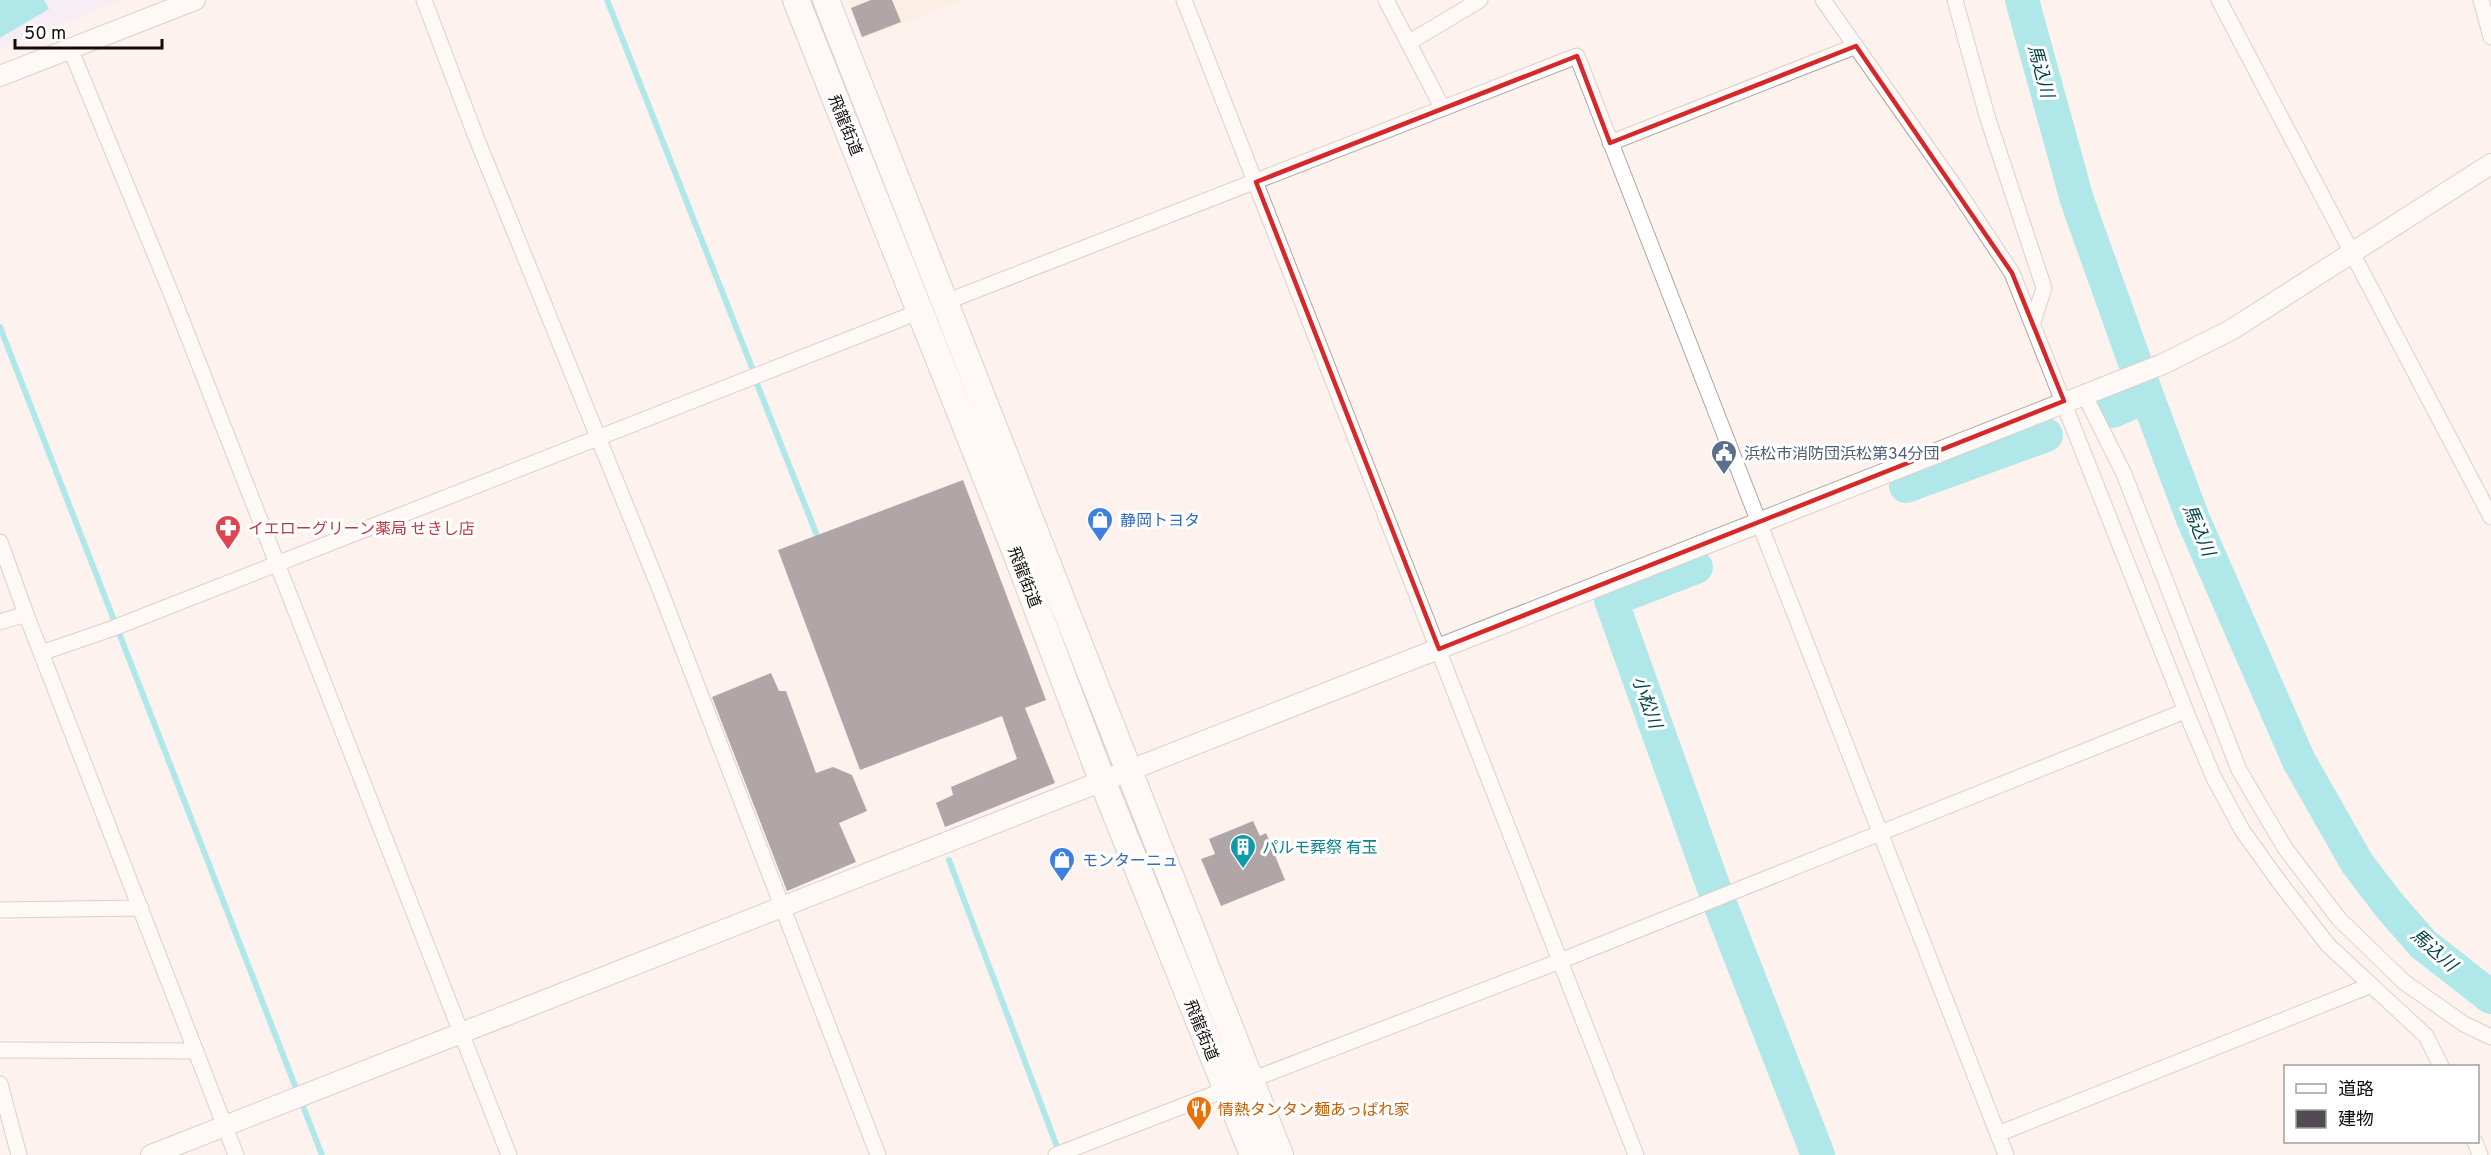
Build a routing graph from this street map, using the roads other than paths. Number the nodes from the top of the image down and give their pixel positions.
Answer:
1 (195, 0) edge
2 (424, 0) edge
3 (796, 0) edge
4 (826, 0) edge
5 (1185, 0) edge
6 (1386, 0) edge
7 (1480, 0) edge
8 (1823, 0) edge
9 (1955, 0) edge
10 (2219, 0) edge
11 (2481, 0) edge
12 (2491, 37) edge
13 (1408, 43) junction
14 (1856, 46) junction
15 (70, 48) junction
16 (0, 76) edge
17 (1442, 107) junction
18 (1610, 143) junction
19 (2491, 164) edge
20 (1256, 182) junction
21 (2352, 254) junction
22 (932, 307) junction
23 (2033, 322) junction
24 (2084, 394) junction
25 (2064, 401) junction
26 (597, 437) junction
27 (2491, 516) edge
28 (1759, 521) junction
29 (0, 542) edge
30 (277, 563) junction
31 (26, 614) junction
32 (0, 622) edge
33 (1438, 649) junction
34 (41, 653) junction
35 (2186, 711) junction
36 (1128, 770) junction
37 (1102, 780) junction
38 (1880, 832) junction
39 (784, 906) junction
40 (141, 908) junction
41 (0, 910) edge
42 (1560, 961) junction
43 (2369, 986) junction
44 (462, 1033) junction
45 (2491, 1037) edge
46 (0, 1050) edge
47 (196, 1051) junction
48 (2440, 1065) edge
49 (1251, 1080) junction
50 (0, 1084) edge
51 (1227, 1089) junction
52 (225, 1126) junction
53 (1998, 1134) junction
54 (1061, 1153) edge
55 (19, 1155) edge
56 (151, 1155) edge
57 (236, 1155) edge
58 (509, 1155) edge
59 (879, 1155) edge
60 (1253, 1155) edge
61 (1280, 1155) edge
62 (1636, 1155) edge
63 (2006, 1155) edge

1 - 15 street
2 - 26 street
3 - 22 highway, 飛龍街道
4 - 22 highway, 飛龍街道
5 - 20 street
6 - 13 street
7 - 13 street
8 - 14 street
9 - 23 street
10 - 21 street
11 - 12 street
13 - 17 street
14 - 18 street
14 - 23 street
15 - 16 street
15 - 30 street
17 - 18 street
17 - 20 street
18 - 28 street
19 - 21 street
20 - 22 street
20 - 33 street
21 - 24 street
21 - 27 street
22 - 26 street
22 - 36 highway, 飛龍街道
22 - 37 highway, 飛龍街道
23 - 25 street
24 - 25 street
24 - 45 street
25 - 28 street
25 - 35 street
26 - 30 street
26 - 39 street
28 - 33 street
28 - 38 street
29 - 31 street
30 - 34 street
30 - 44 street
31 - 32 street
31 - 34 street
33 - 36 street
33 - 42 street
34 - 40 street
35 - 38 street
35 - 43 street
36 - 37 street
36 - 49 highway, 飛龍街道
37 - 39 street
37 - 51 highway, 飛龍街道
38 - 42 street
38 - 53 street
39 - 44 street
39 - 59 street
40 - 41 street
40 - 47 street
42 - 49 street
42 - 62 street
43 - 48 street
43 - 53 street
44 - 52 street
44 - 58 street
46 - 47 street
47 - 52 street
49 - 61 highway, 飛龍街道
50 - 55 street
51 - 54 street
51 - 60 highway, 飛龍街道
52 - 56 street
52 - 57 street
53 - 63 street

